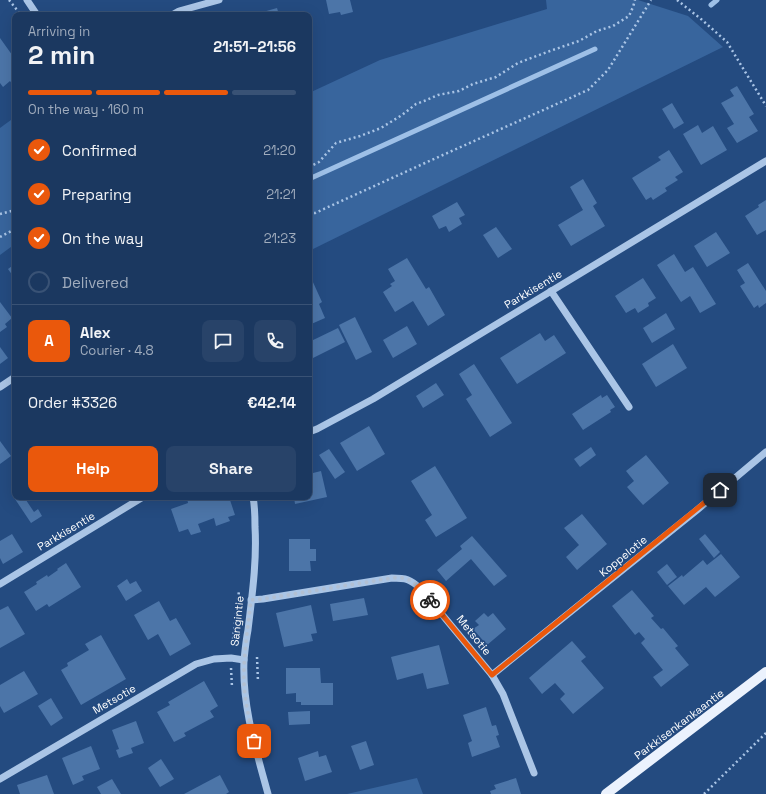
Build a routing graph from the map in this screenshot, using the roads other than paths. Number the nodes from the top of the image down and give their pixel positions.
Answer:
1 (27, 0) edge
2 (219, 0) edge
3 (35, 12) edge
4 (178, 12) edge
5 (766, 161) edge
6 (551, 291) junction
7 (12, 379) edge
8 (0, 387) edge
9 (629, 408) dead end
10 (312, 431) edge
11 (766, 452) edge
12 (138, 500) edge
13 (253, 500) edge
14 (0, 584) edge
15 (251, 600) junction
16 (244, 660) junction
17 (766, 672) edge
18 (492, 675) junction
19 (534, 773) dead end
20 (0, 779) edge
21 (268, 794) edge
22 (606, 794) edge

1 - 3 street
2 - 4 street
5 - 6 street, Parkkisentie
6 - 9 street
6 - 10 street, Parkkisentie
7 - 8 street
11 - 18 street, Koppelotie
12 - 14 street, Parkkisentie
13 - 15 street, Sangintie
15 - 16 street, Sangintie
15 - 18 street, Metsotie
16 - 20 street, Metsotie
16 - 21 street, Sangintie
17 - 22 main road, Parkkisenkankaantie
18 - 19 street, Metsotie

